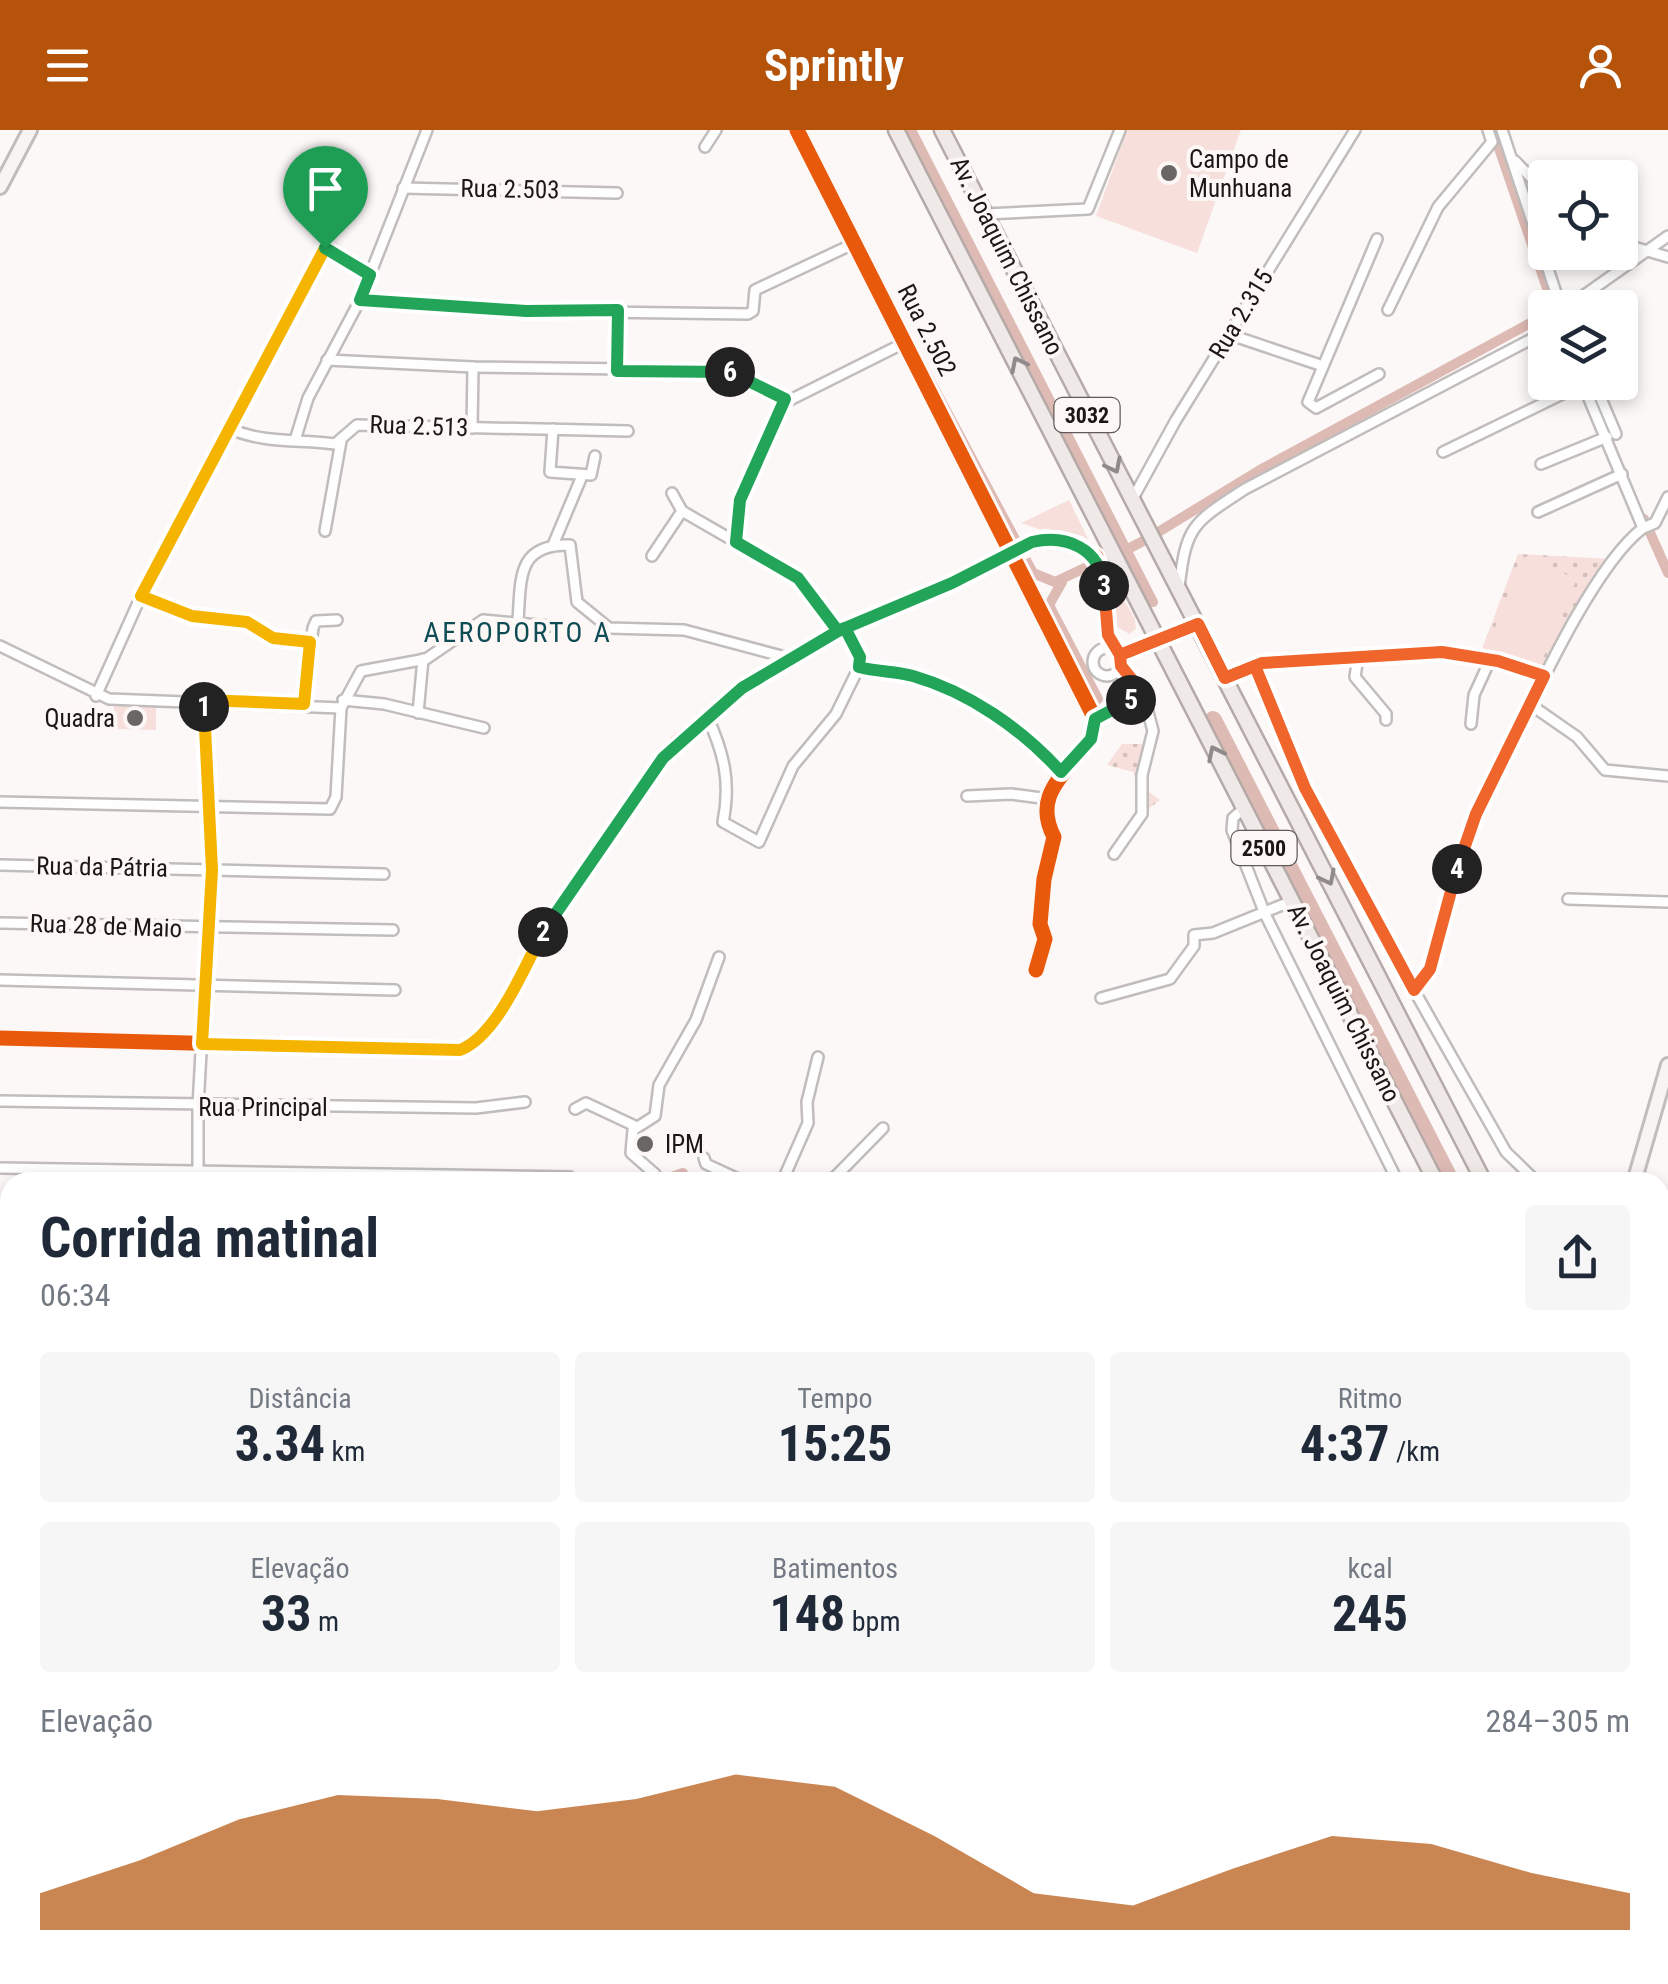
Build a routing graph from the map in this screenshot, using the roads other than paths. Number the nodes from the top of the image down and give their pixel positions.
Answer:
1 (30, 130) edge
2 (427, 130) edge
3 (716, 130) edge
4 (797, 130) edge
5 (896, 130) edge
6 (942, 130) edge
7 (1120, 130) edge
8 (1355, 130) edge
9 (1488, 130) edge
10 (1502, 130) edge
11 (706, 147) dead end
12 (1513, 159) junction
13 (1528, 174) edge
14 (0, 187) edge
15 (403, 188) junction
16 (617, 194) dead end
17 (986, 214) junction
18 (1668, 236) edge
19 (1376, 239) dead end
20 (855, 243) junction
21 (1638, 247) edge
22 (1649, 250) junction
23 (1668, 257) edge
24 (370, 275) junction
25 (1558, 290) edge
26 (1590, 290) edge
27 (360, 300) junction
28 (618, 310) junction
29 (1388, 310) dead end
30 (1228, 334) junction
31 (1528, 341) edge
32 (904, 342) junction
33 (327, 360) junction
34 (1320, 365) junction
35 (473, 368) junction
36 (617, 371) junction
37 (1379, 374) dead end
38 (785, 399) junction
39 (1551, 400) edge
40 (1594, 400) edge
41 (228, 428) junction
42 (472, 428) junction
43 (552, 429) junction
44 (628, 431) dead end
45 (1611, 436) junction
46 (296, 437) junction
47 (341, 441) junction
48 (1443, 452) dead end
49 (595, 456) dead end
50 (1541, 464) dead end
51 (1622, 474) junction
52 (582, 476) junction
53 (672, 494) dead end
54 (1668, 497) edge
55 (1131, 500) junction
56 (682, 512) junction
57 (1538, 512) dead end
58 (1643, 528) junction
59 (324, 531) dead end
60 (736, 542) junction
61 (553, 545) junction
62 (1013, 551) junction
63 (652, 556) dead end
64 (1178, 589) junction
65 (141, 596) junction
66 (337, 620) dead end
67 (518, 620) junction
68 (1198, 624) junction
69 (550, 626) dead end
70 (841, 629) junction
71 (1160, 639) junction
72 (310, 642) junction
73 (0, 646) edge
74 (1118, 657) junction
75 (1358, 657) junction
76 (789, 658) junction
77 (423, 659) junction
78 (1490, 660) junction
79 (1255, 666) junction
80 (859, 667) junction
81 (1544, 676) junction
82 (1225, 678) junction
83 (1143, 693) junction
84 (96, 696) junction
85 (1235, 698) joint
86 (204, 700) junction
87 (304, 704) junction
88 (342, 704) junction
89 (1531, 705) junction
90 (418, 713) junction
91 (707, 716) junction
92 (1095, 719) junction
93 (1386, 720) dead end
94 (1472, 724) dead end
95 (484, 728) dead end
96 (1061, 772) junction
97 (1668, 776) edge
98 (967, 796) dead end
99 (1049, 800) junction
100 (0, 802) edge
101 (210, 806) junction
102 (1243, 809) junction
103 (1114, 854) dead end
104 (0, 864) edge
105 (212, 870) junction
106 (384, 874) dead end
107 (1568, 900) dead end
108 (1292, 901) junction
109 (1668, 902) edge
110 (1265, 914) junction
111 (0, 923) edge
112 (208, 928) junction
113 (393, 930) dead end
114 (719, 957) dead end
115 (1036, 970) dead end
116 (0, 980) edge
117 (205, 986) junction
118 (395, 990) dead end
119 (1414, 990) junction
120 (1101, 998) dead end
121 (0, 1038) edge
122 (202, 1044) junction
123 (818, 1058) dead end
124 (1668, 1065) edge
125 (0, 1101) edge
126 (525, 1102) dead end
127 (198, 1107) junction
128 (575, 1109) dead end
129 (635, 1126) junction
130 (883, 1128) dead end
131 (704, 1158) dead end
132 (0, 1168) edge
133 (79, 1172) edge
134 (198, 1172) edge
135 (652, 1172) edge
136 (723, 1172) edge
137 (786, 1172) edge
138 (841, 1172) edge
139 (1393, 1172) edge
140 (1431, 1172) edge
141 (1479, 1172) edge
142 (1527, 1172) edge
143 (1637, 1172) edge

1 - 14 street
2 - 15 street
3 - 11 street
4 - 20 street, Rua 2.502
71 -> 5 main road, Av. Joaquim Chissano / 2500
6 - 17 main road, Av. Joaquim Chissano / 3032
7 - 17 street
8 - 30 street, Rua 2.315
9 - 29 street
10 - 12 street
12 - 13 street
12 - 25 street
15 - 16 street, Rua 2.503
15 - 24 street
17 -> 55 main road, Av. Joaquim Chissano / 3032
18 - 22 street
19 - 34 street
20 - 28 street
20 - 32 street, Rua 2.502
21 - 22 street
22 - 23 street
22 - 26 street
24 - 27 street
24 - 41 street
27 - 28 street
27 - 33 street
28 - 36 street
30 - 34 street
30 - 55 street, Rua 2.315
31 - 64 street
32 - 38 street
32 - 62 street, Rua 2.502
33 - 35 street
33 - 46 street
34 - 37 street
35 - 36 street
35 - 42 street
36 - 38 street
38 - 60 street
39 - 48 street
40 - 45 street
41 - 46 street, Rua 2.513
41 - 65 street
42 - 43 street, Rua 2.513
42 - 47 street, Rua 2.513
43 - 44 street, Rua 2.513
43 - 52 street
45 - 50 street
45 - 51 street
46 - 47 street, Rua 2.513
47 - 59 street
49 - 52 street
51 - 57 street
51 - 58 street
52 - 61 street
53 - 56 street
54 - 58 street
55 - 64 main road, Av. Joaquim Chissano / 3032
56 - 60 street
56 - 63 street
58 - 81 street
60 - 70 street
61 - 67 street
61 - 76 street
62 - 70 street
62 - 74 street
62 - 92 street, Rua 2.502
64 - 68 main road, Av. Joaquim Chissano / 3032
65 - 72 street
65 - 84 street
66 - 72 street
67 - 69 street
67 - 77 street
68 - 71 street
68 - 82 main road, Av. Joaquim Chissano / 3032
70 - 76 street
70 - 80 street
71 - 74 street
102 -> 71 main road, Av. Joaquim Chissano / 2500
72 - 87 street
73 - 84 street
74 - 83 street
75 - 78 street
75 - 79 street
75 - 93 street
76 - 91 street
77 - 88 street
77 - 90 street
78 - 81 street
78 - 94 street
79 - 82 street
79 - 119 street
80 - 91 street
80 - 96 street
81 - 89 street
82 - 85 main road, Av. Joaquim Chissano / 3032
83 - 92 street
83 - 103 street
84 - 86 street
85 -> 141 main road, Av. Joaquim Chissano / 2500
86 - 87 street
86 - 101 street
87 - 88 street
88 - 90 street
88 - 101 street
89 - 97 street
89 - 119 street
90 - 95 street
91 - 122 street
92 - 96 street
96 - 99 street
98 - 99 street
99 - 115 street
100 - 101 street
101 - 105 street
102 - 108 main road, Av. Joaquim Chissano / 2500
102 - 110 street
104 - 105 street, Rua da Pátria
105 - 106 street, Rua da Pátria
105 - 112 street
107 - 109 street
108 - 110 street
108 - 140 main road, Av. Joaquim Chissano / 2500
110 - 120 street
110 - 139 street
111 - 112 street, Rua 28 de Maio
112 - 113 street, Rua 28 de Maio
112 - 117 street
114 - 129 street
116 - 117 street
117 - 118 street
117 - 122 street
119 - 142 street
121 - 122 street
122 - 127 street
123 - 137 street
124 - 143 street
125 - 127 street, Rua Principal
126 - 127 street, Rua Principal
127 - 134 street
128 - 129 street
129 - 135 street
130 - 138 street
131 - 136 street
132 - 133 street

